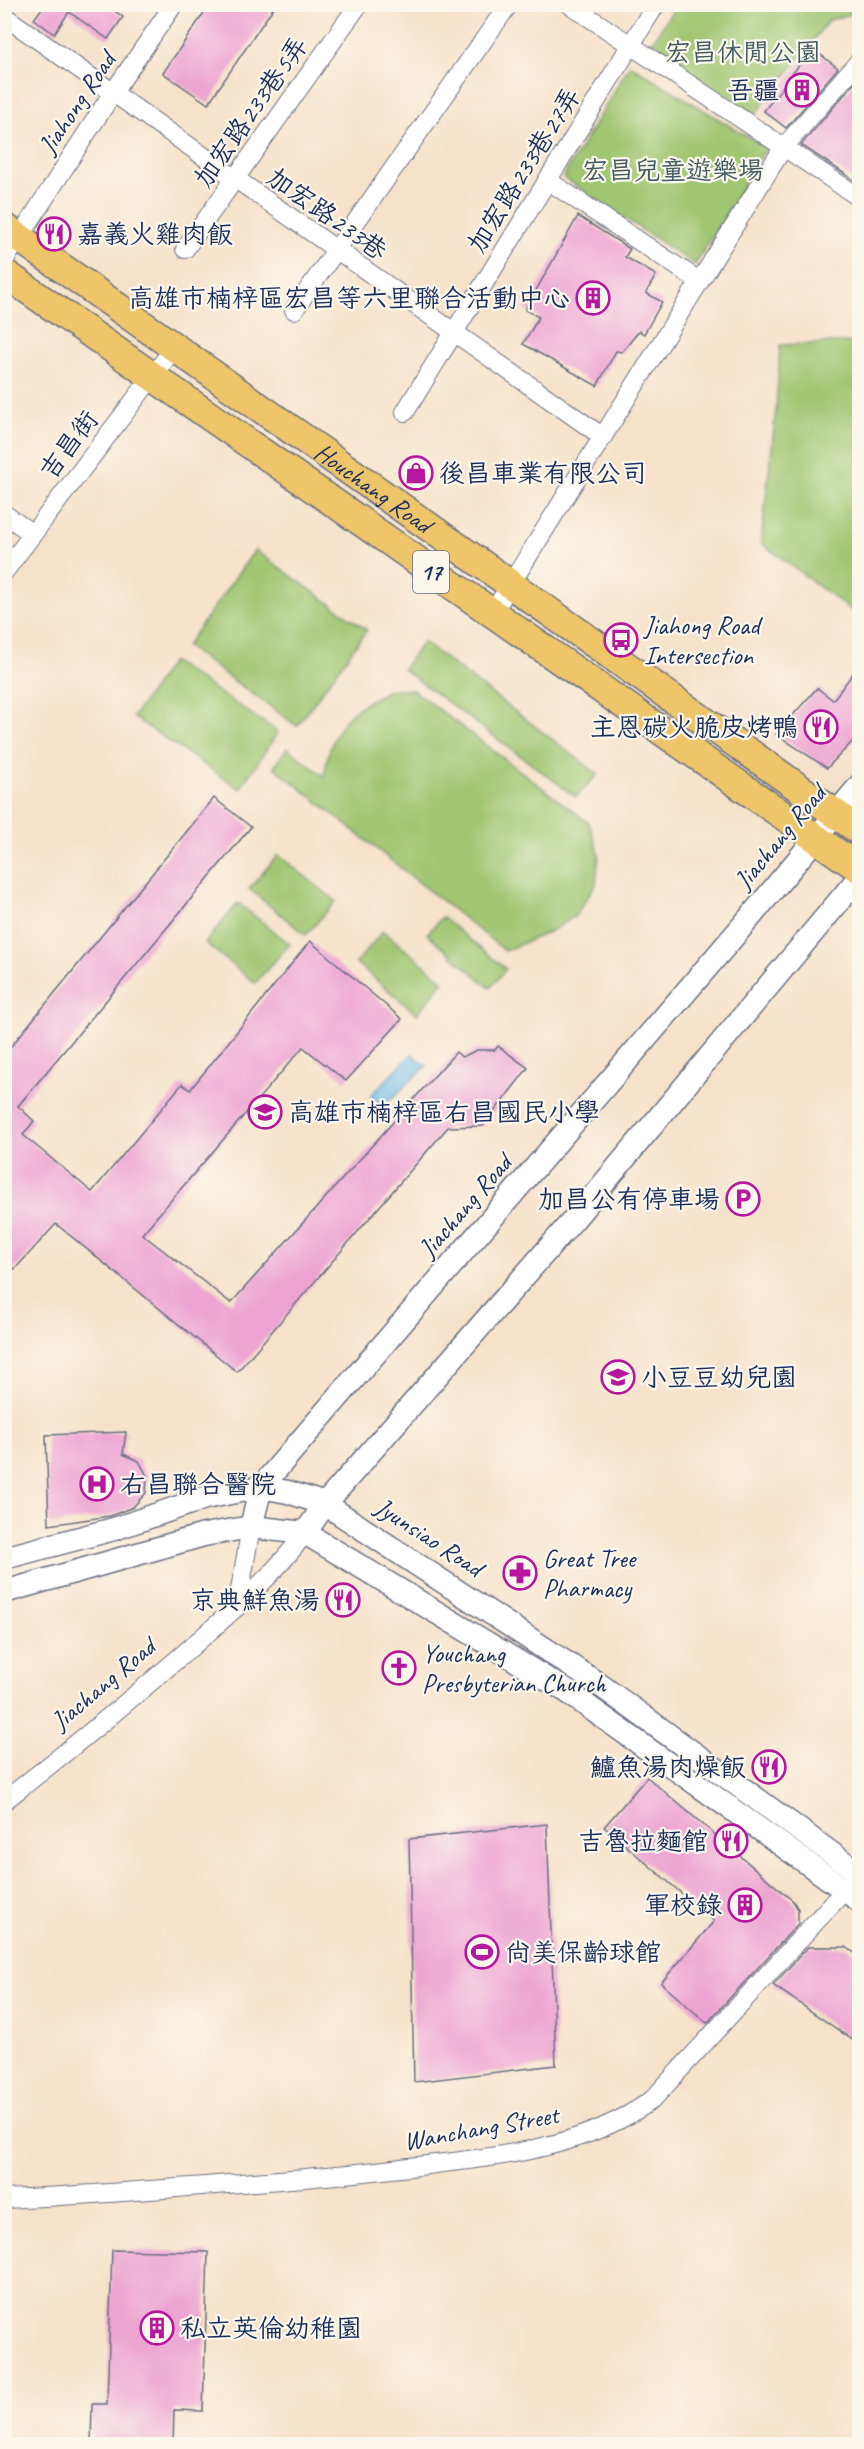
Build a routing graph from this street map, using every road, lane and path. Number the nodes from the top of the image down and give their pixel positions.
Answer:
1 (174, 4) edge
2 (359, 4) edge
3 (509, 4) edge
4 (569, 4) edge
5 (656, 4) edge
6 (4, 16) edge
7 (630, 47) junction
8 (860, 60) edge
9 (112, 94) junction
10 (783, 148) junction
11 (234, 180) junction
12 (547, 180) junction
13 (860, 198) edge
14 (9, 242) edge
15 (185, 249) dead end
16 (336, 251) junction
17 (4, 273) edge
18 (699, 282) junction
19 (294, 310) dead end
20 (453, 334) junction
21 (174, 348) junction
22 (152, 377) junction
23 (405, 412) dead end
24 (603, 437) junction
25 (4, 514) edge
26 (33, 534) junction
27 (4, 572) edge
28 (511, 584) junction
29 (492, 614) junction
30 (860, 784) edge
31 (836, 814) junction
32 (860, 831) edge
33 (817, 837) junction
34 (860, 869) edge
35 (860, 876) edge
36 (261, 1487) junction
37 (325, 1504) junction
38 (251, 1527) junction
39 (305, 1533) junction
40 (4, 1558) edge
41 (4, 1592) edge
42 (237, 1607) junction
43 (4, 1802) edge
44 (856, 1885) edge
45 (4, 2199) edge

1 - 9 street, Jiahong Road
2 - 11 street, 加宏路233巷5弄
3 - 16 street
4 - 7 street
5 - 7 street, 加宏路233巷27弄
6 - 9 street, 加宏路233巷
7 - 10 street
7 - 12 street, 加宏路233巷27弄
8 - 10 street
9 - 11 street, 加宏路233巷
9 - 14 street, Jiahong Road
10 - 13 street
10 - 18 street
11 - 15 street, 加宏路233巷5弄
11 - 16 street, 加宏路233巷
12 - 18 street
12 - 20 street, 加宏路233巷27弄
14 - 21 main road, Houchang Road / 17
16 - 19 street
16 - 20 street, 加宏路233巷
17 - 22 main road, Houchang Road / 17
18 - 24 street
20 - 23 street, 加宏路233巷27弄
20 - 24 street, 加宏路233巷
21 - 22 street, 吉昌街
21 - 28 main road, Houchang Road / 17
22 - 26 street, 吉昌街
22 - 29 main road, Houchang Road / 17
24 - 28 street
25 - 26 street
26 - 27 street, 吉昌街
28 - 29 street
28 - 31 main road, Houchang Road / 17
29 - 33 main road, Houchang Road / 17
30 - 31 street, Jiachang Road
31 - 32 main road, Houchang Road / 17
31 - 33 street, Jiachang Road
33 - 34 main road, Houchang Road / 17
33 - 36 street, Jiachang Road
35 - 37 street, Jiachang Road
36 - 37 street, Jyunsiao Road
36 - 38 street, Jiachang Road
36 - 40 street, Jyunsiao Road
37 - 39 street, Jiachang Road
37 - 44 street, Jyunsiao Road
38 - 39 street
38 - 41 street
38 - 42 street, Jiachang Road
39 - 42 street, Jiachang Road
39 - 44 street
42 - 43 street, Jiachang Road
44 - 45 street, Wanchang Street

